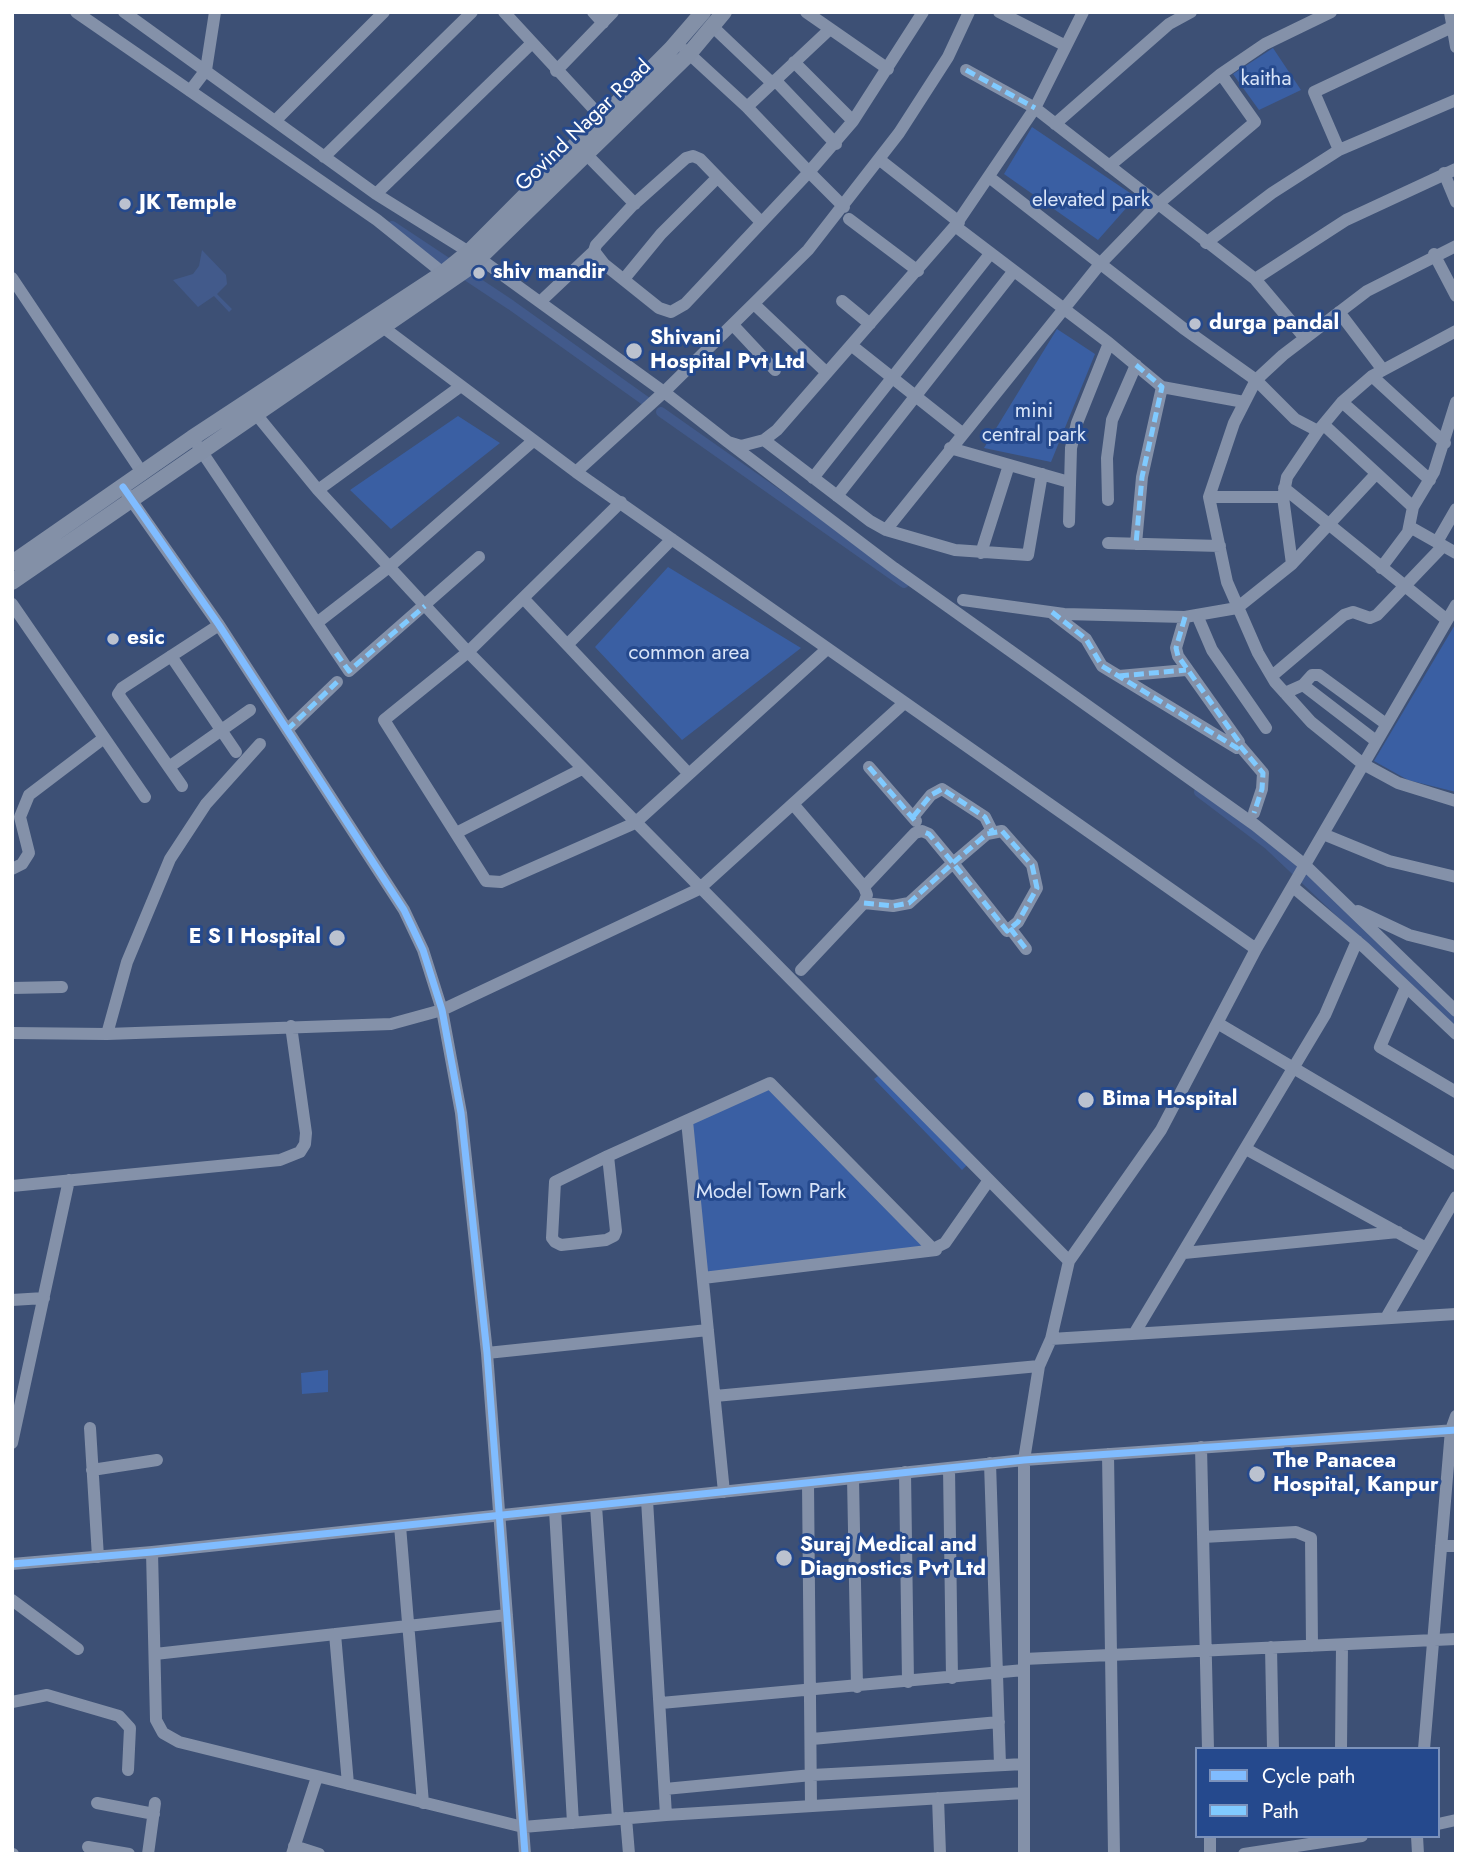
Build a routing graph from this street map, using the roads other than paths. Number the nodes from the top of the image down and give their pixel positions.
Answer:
1 (76, 12) edge
2 (124, 12) edge
3 (215, 12) edge
4 (384, 12) edge
5 (472, 12) edge
6 (504, 12) edge
7 (593, 12) edge
8 (613, 12) edge
9 (702, 12) edge
10 (724, 12) edge
11 (806, 12) edge
12 (923, 12) edge
13 (969, 12) edge
14 (999, 12) edge
15 (1083, 12) edge
16 (1191, 12) edge
17 (1331, 12) edge
18 (1450, 12) edge
19 (1170, 18) edge
20 (603, 23) junction
21 (712, 26) junction
22 (1452, 27) junction
23 (830, 29) junction
24 (531, 44) junction
25 (1066, 46) junction
26 (1456, 47) edge
27 (683, 48) junction
28 (794, 62) junction
29 (888, 68) junction
30 (965, 69) dead end
31 (206, 70) junction
32 (556, 71) junction
33 (1221, 74) junction
34 (773, 82) junction
35 (190, 91) junction
36 (1456, 100) edge
37 (747, 107) junction
38 (1035, 108) junction
39 (602, 118) junction
40 (275, 121) junction
41 (853, 121) junction
42 (1055, 124) junction
43 (836, 144) junction
44 (1339, 150) junction
45 (586, 154) junction
46 (324, 157) junction
47 (880, 160) junction
48 (1109, 166) junction
49 (1450, 171) edge
50 (809, 172) junction
51 (717, 177) junction
52 (989, 177) junction
53 (376, 194) junction
54 (1456, 202) edge
55 (635, 204) junction
56 (1158, 204) junction
57 (846, 213) junction
58 (761, 222) junction
59 (957, 224) junction
60 (1206, 243) junction
61 (1456, 246) edge
62 (594, 251) junction
63 (990, 254) junction
64 (1434, 254) junction
65 (1100, 264) junction
66 (460, 265) junction
67 (918, 271) junction
68 (1013, 272) junction
69 (12, 278) edge
70 (624, 279) junction
71 (1255, 279) junction
72 (1456, 296) edge
73 (842, 301) dead end
74 (540, 302) junction
75 (754, 304) junction
76 (1062, 310) junction
77 (1339, 312) junction
78 (377, 323) junction
79 (870, 324) junction
80 (733, 325) junction
81 (1456, 331) edge
82 (1305, 338) junction
83 (1109, 343) junction
84 (851, 345) junction
85 (1136, 365) junction
86 (775, 370) dead end
87 (827, 373) junction
88 (1378, 373) junction
89 (893, 378) junction
90 (1256, 380) junction
91 (461, 386) junction
92 (1162, 387) junction
93 (664, 392) junction
94 (916, 396) junction
95 (1244, 402) junction
96 (1342, 402) junction
97 (1456, 402) edge
98 (250, 408) junction
99 (1321, 428) junction
100 (962, 433) junction
101 (192, 438) junction
102 (764, 440) junction
103 (533, 441) junction
104 (727, 442) junction
105 (1445, 443) junction
106 (950, 448) junction
107 (202, 452) junction
108 (1009, 465) junction
109 (576, 472) junction
110 (143, 474) junction
111 (1042, 474) junction
112 (1375, 475) junction
113 (813, 478) junction
114 (1430, 480) junction
115 (1069, 482) junction
116 (318, 490) junction
117 (127, 493) junction
118 (1283, 493) junction
119 (837, 496) junction
120 (1209, 496) junction
121 (1108, 500) dead end
122 (621, 502) junction
123 (1413, 508) junction
124 (1456, 509) edge
125 (1069, 522) dead end
126 (1330, 524) junction
127 (1410, 527) junction
128 (886, 530) junction
129 (672, 540) junction
130 (1108, 543) dead end
131 (1136, 544) junction
132 (1440, 544) junction
133 (1220, 546) junction
134 (981, 553) junction
135 (1456, 553) edge
136 (479, 557) dead end
137 (12, 563) edge
138 (1292, 564) junction
139 (389, 567) junction
140 (1381, 568) junction
141 (12, 582) edge
142 (1405, 589) junction
143 (523, 597) junction
144 (963, 600) dead end
145 (12, 604) edge
146 (1456, 605) edge
147 (425, 606) junction
148 (1237, 608) junction
149 (1052, 612) junction
150 (1191, 616) junction
151 (1447, 620) junction
152 (318, 622) junction
153 (219, 625) junction
154 (569, 643) junction
155 (827, 649) junction
156 (468, 652) junction
157 (171, 656) junction
158 (1186, 670) junction
159 (1119, 676) junction
160 (1272, 676) junction
161 (337, 682) dead end
162 (1303, 685) junction
163 (1284, 693) junction
164 (903, 704) junction
165 (250, 710) dead end
166 (1386, 724) junction
167 (1266, 728) dead end
168 (221, 729) junction
169 (287, 730) junction
170 (104, 738) junction
171 (1376, 741) junction
172 (260, 744) dead end
173 (1240, 746) junction
174 (236, 752) dead end
175 (1363, 764) junction
176 (869, 767) dead end
177 (169, 768) junction
178 (582, 769) junction
179 (689, 774) junction
180 (182, 786) dead end
181 (145, 797) dead end
182 (1456, 801) edge
183 (793, 804) junction
184 (1254, 813) dead end
185 (913, 817) junction
186 (635, 824) junction
187 (919, 832) junction
188 (993, 832) junction
189 (456, 833) junction
190 (1323, 834) junction
191 (953, 863) junction
192 (1305, 867) junction
193 (12, 869) edge
194 (1456, 877) edge
195 (864, 887) junction
196 (1293, 887) junction
197 (699, 889) junction
198 (864, 903) junction
199 (1345, 904) junction
200 (1010, 928) junction
201 (1357, 941) junction
202 (1456, 947) edge
203 (1026, 949) dead end
204 (1256, 949) junction
205 (801, 970) dead end
206 (62, 987) dead end
207 (1406, 987) junction
208 (12, 988) edge
209 (442, 1010) junction
210 (1456, 1011) edge
211 (1219, 1024) junction
212 (291, 1026) junction
213 (12, 1033) edge
214 (107, 1034) junction
215 (1456, 1034) edge
216 (1294, 1068) junction
217 (1456, 1092) edge
218 (687, 1121) junction
219 (1247, 1149) junction
220 (608, 1156) junction
221 (1456, 1164) edge
222 (69, 1180) junction
223 (989, 1180) junction
224 (12, 1186) edge
225 (1456, 1197) edge
226 (1398, 1232) junction
227 (1426, 1248) junction
228 (936, 1250) junction
229 (1184, 1253) junction
230 (1069, 1261) junction
231 (703, 1278) junction
232 (44, 1298) junction
233 (12, 1300) edge
234 (1456, 1314) edge
235 (1386, 1318) junction
236 (708, 1330) junction
237 (1134, 1334) junction
238 (1051, 1339) junction
239 (487, 1353) junction
240 (1039, 1366) junction
241 (715, 1396) junction
242 (1456, 1416) edge
243 (90, 1428) dead end
244 (1454, 1430) edge
245 (12, 1443) edge
246 (1201, 1447) junction
247 (1108, 1454) junction
248 (157, 1460) dead end
249 (1024, 1460) junction
250 (989, 1463) junction
251 (949, 1468) junction
252 (92, 1470) junction
253 (905, 1472) junction
254 (853, 1478) junction
255 (808, 1483) junction
256 (724, 1492) junction
257 (646, 1500) junction
258 (596, 1506) junction
259 (555, 1510) junction
260 (499, 1516) junction
261 (400, 1526) junction
262 (1203, 1537) junction
263 (1441, 1546) junction
264 (1456, 1546) edge
265 (152, 1552) junction
266 (98, 1557) junction
267 (12, 1564) edge
268 (12, 1600) edge
269 (507, 1615) junction
270 (411, 1626) junction
271 (335, 1634) junction
272 (1456, 1639) edge
273 (1433, 1640) junction
274 (1342, 1645) junction
275 (1312, 1646) junction
276 (1271, 1647) junction
277 (78, 1649) dead end
278 (1205, 1650) junction
279 (1112, 1653) junction
280 (155, 1654) junction
281 (1024, 1665) junction
282 (998, 1673) junction
283 (952, 1678) junction
284 (908, 1682) junction
285 (857, 1687) junction
286 (811, 1691) junction
287 (12, 1702) edge
288 (662, 1703) junction
289 (999, 1722) junction
290 (812, 1739) junction
291 (1208, 1747) edge
292 (1273, 1747) edge
293 (1341, 1747) edge
294 (1424, 1747) edge
295 (1024, 1764) junction
296 (1000, 1765) junction
297 (128, 1770) dead end
298 (812, 1776) junction
299 (317, 1777) junction
300 (348, 1784) junction
301 (666, 1788) junction
302 (1024, 1793) junction
303 (939, 1798) junction
304 (97, 1803) dead end
305 (423, 1803) junction
306 (811, 1806) junction
307 (666, 1815) junction
308 (622, 1819) junction
309 (573, 1823) junction
310 (523, 1828) junction
311 (1341, 1838) edge
312 (1276, 1843) edge
313 (88, 1847) dead end
314 (293, 1850) edge
315 (129, 1854) edge
316 (148, 1854) edge
317 (319, 1854) edge
318 (525, 1854) edge
319 (629, 1854) edge
320 (940, 1854) edge
321 (1024, 1854) edge
322 (1114, 1854) edge
323 (1244, 1854) edge

1 - 35 street
2 - 31 street
3 - 31 street
4 - 40 street
5 - 46 street
6 - 24 street
7 - 20 street
8 - 20 street
9 - 27 main road, Govind Nagar Road
10 - 21 main road, Govind Nagar Road
11 - 23 street
12 - 29 street
13 - 47 street
14 - 25 street
15 - 25 street
16 - 19 street
17 - 33 street
18 - 22 street
19 - 42 street
20 - 32 street
21 - 27 main road, Govind Nagar Road
21 - 34 street
22 - 26 street
22 - 44 street
23 - 28 street
23 - 29 street
24 - 32 street
24 - 53 street
25 - 38 street
27 - 37 street
27 - 39 main road, Govind Nagar Road
27 - 45 main road, Govind Nagar Road
28 - 34 street
28 - 41 street
29 - 41 street
30 - 38 street
31 - 35 street
31 - 40 street
32 - 39 street
33 - 48 street
33 - 56 street
34 - 37 street
34 - 43 street
35 - 66 street
36 - 44 street
37 - 50 street
38 - 42 street
38 - 52 street
39 - 66 main road, Govind Nagar Road
40 - 46 street
41 - 43 street
42 - 48 street
43 - 50 street
44 - 60 street
45 - 55 street
45 - 66 main road, Govind Nagar Road
46 - 53 street
47 - 57 street
47 - 59 street
48 - 56 street
49 - 54 street
49 - 71 street
50 - 57 street
50 - 58 street
51 - 55 street
51 - 58 street
51 - 70 street
52 - 59 street
52 - 65 street
53 - 66 street
55 - 62 street
56 - 60 street
56 - 65 street
57 - 67 street
57 - 75 street
58 - 70 street
59 - 63 street
59 - 67 street
60 - 71 street
61 - 64 street
62 - 70 street
62 - 74 street
63 - 68 street
63 - 89 street
64 - 72 street
64 - 77 street
65 - 76 street
65 - 90 street
66 - 74 street
66 - 78 main road
67 - 79 street
68 - 76 street
68 - 94 street
69 - 110 street
71 - 82 street
73 - 79 street
74 - 93 street
75 - 80 street
75 - 87 street
76 - 83 street
76 - 100 street
77 - 82 street
77 - 88 street
78 - 91 street
78 - 98 main road
79 - 84 street
80 - 86 street
80 - 93 street
81 - 88 street
82 - 90 street
83 - 85 street
83 - 115 street
84 - 87 street
84 - 89 street
85 - 92 street
85 - 121 street
87 - 102 street
88 - 96 street
88 - 105 street
89 - 94 street
89 - 113 street
90 - 95 street
90 - 99 street
91 - 103 street
91 - 116 street
92 - 95 street
92 - 131 street
93 - 104 street
93 - 109 street
94 - 100 street
94 - 119 street
95 - 120 street
96 - 99 street
96 - 114 street
97 - 105 street
98 - 101 main road
98 - 107 main road
98 - 116 street
99 - 112 street
99 - 118 street
100 - 106 street
101 - 107 street
101 - 110 main road
102 - 104 street
102 - 113 street
103 - 109 street
103 - 139 street
104 - 192 street
105 - 114 street
106 - 108 street
106 - 128 street
107 - 117 main road
107 - 152 street
108 - 111 street
108 - 134 street
109 - 122 street
110 - 117 main road
111 - 115 street
111 - 134 street
112 - 123 street
112 - 126 street
113 - 119 street
114 - 123 street
115 - 125 street
116 - 139 street
117 - 137 main road
117 - 141 main road
117 - 153 street
118 - 120 street
118 - 126 street
118 - 138 street
119 - 128 street
120 - 133 street
122 - 129 street
122 - 143 street
123 - 127 street
124 - 132 street
126 - 138 street
126 - 140 street
127 - 132 street
127 - 140 street
128 - 134 street
129 - 154 street
129 - 155 street
130 - 131 street
131 - 133 street
132 - 135 street
132 - 142 street
133 - 148 street
136 - 147 street
138 - 148 street
139 - 147 street
139 - 152 street
140 - 142 street
142 - 151 street
142 - 160 street
143 - 154 street
143 - 156 street
144 - 149 street
145 - 170 street
146 - 151 street
147 - 152 street
147 - 156 street
148 - 150 street
148 - 160 street
149 - 150 street
149 - 159 street
150 - 158 street
150 - 167 street
151 - 166 street
153 - 157 street
153 - 169 street
154 - 179 street
155 - 164 street
155 - 179 street
156 - 178 street
156 - 189 street
157 - 168 street
157 - 177 street
158 - 159 street
158 - 173 street
159 - 173 street
160 - 163 street
161 - 169 street
162 - 163 street
162 - 166 street
162 - 171 street
163 - 175 street
164 - 183 street
164 - 204 street
165 - 168 street
166 - 171 street
168 - 174 street
168 - 177 street
169 - 209 street
170 - 181 street
170 - 193 street
171 - 175 street
172 - 214 street
173 - 184 street
175 - 182 street
175 - 190 street
176 - 185 street
177 - 180 street
178 - 186 street
178 - 189 street
179 - 186 street
183 - 195 street
183 - 197 street
185 - 187 street
185 - 188 street
186 - 189 street
186 - 197 street
187 - 191 street
187 - 195 street
188 - 191 street
188 - 200 street
190 - 192 street
190 - 194 street
191 - 198 street
191 - 200 street
192 - 196 street
192 - 199 street
195 - 198 street
196 - 201 street
196 - 204 street
197 - 209 street
197 - 223 street
198 - 205 street
199 - 202 street
199 - 210 street
200 - 203 street
201 - 207 street
201 - 216 street
204 - 211 street
206 - 208 street
207 - 215 street
207 - 217 street
209 - 212 street
209 - 239 street
211 - 216 street
211 - 230 street
212 - 214 street
212 - 222 street
213 - 214 street
216 - 219 street
216 - 221 street
218 - 220 street
218 - 228 street
218 - 231 street
219 - 226 street
219 - 229 street
220 - 220 street
222 - 224 street
222 - 232 street
223 - 228 street
223 - 230 street
225 - 227 street
226 - 227 street
226 - 229 street
227 - 235 street
228 - 231 street
229 - 237 street
230 - 238 street
231 - 236 street
232 - 233 street
232 - 245 street
234 - 235 street
235 - 237 street
236 - 239 street
236 - 241 street
237 - 238 street
238 - 240 street
239 - 260 street
240 - 241 street
240 - 249 street
241 - 256 street
242 - 244 street
243 - 252 street
244 - 246 street
244 - 263 street
246 - 247 street
246 - 262 street
247 - 249 street
247 - 279 street
248 - 252 street
249 - 250 street
249 - 281 street
250 - 251 street
250 - 282 street
251 - 253 street
251 - 283 street
252 - 266 street
253 - 254 street
253 - 284 street
254 - 255 street
254 - 285 street
255 - 256 street
255 - 286 street
256 - 257 street
257 - 258 street
257 - 288 street
258 - 259 street
258 - 308 street
259 - 260 street
259 - 309 street
260 - 261 street
260 - 269 street
261 - 265 street
261 - 270 street
262 - 275 street
262 - 278 street
263 - 264 street
263 - 273 street
265 - 266 street
265 - 280 street
266 - 267 street
268 - 277 street
269 - 270 street
269 - 310 street
270 - 271 street
270 - 305 street
271 - 280 street
271 - 300 street
272 - 273 street
273 - 274 street
273 - 294 street
274 - 275 street
274 - 293 street
275 - 276 street
276 - 278 street
276 - 292 street
278 - 279 street
278 - 291 street
279 - 281 street
279 - 322 street
280 - 299 street
281 - 282 street
281 - 295 street
282 - 283 street
282 - 289 street
283 - 284 street
284 - 285 street
285 - 286 street
286 - 288 street
286 - 290 street
287 - 297 street
288 - 301 street
289 - 290 street
289 - 296 street
290 - 298 street
295 - 296 street
295 - 302 street
296 - 298 street
298 - 301 street
298 - 306 street
299 - 300 street
299 - 314 street
300 - 305 street
301 - 307 street
302 - 303 street
302 - 321 street
303 - 306 street
303 - 320 street
304 - 316 street
305 - 310 street
306 - 307 street
307 - 308 street
308 - 309 street
308 - 319 street
309 - 310 street
310 - 318 street
311 - 312 street
312 - 323 street
313 - 315 street
314 - 317 street

